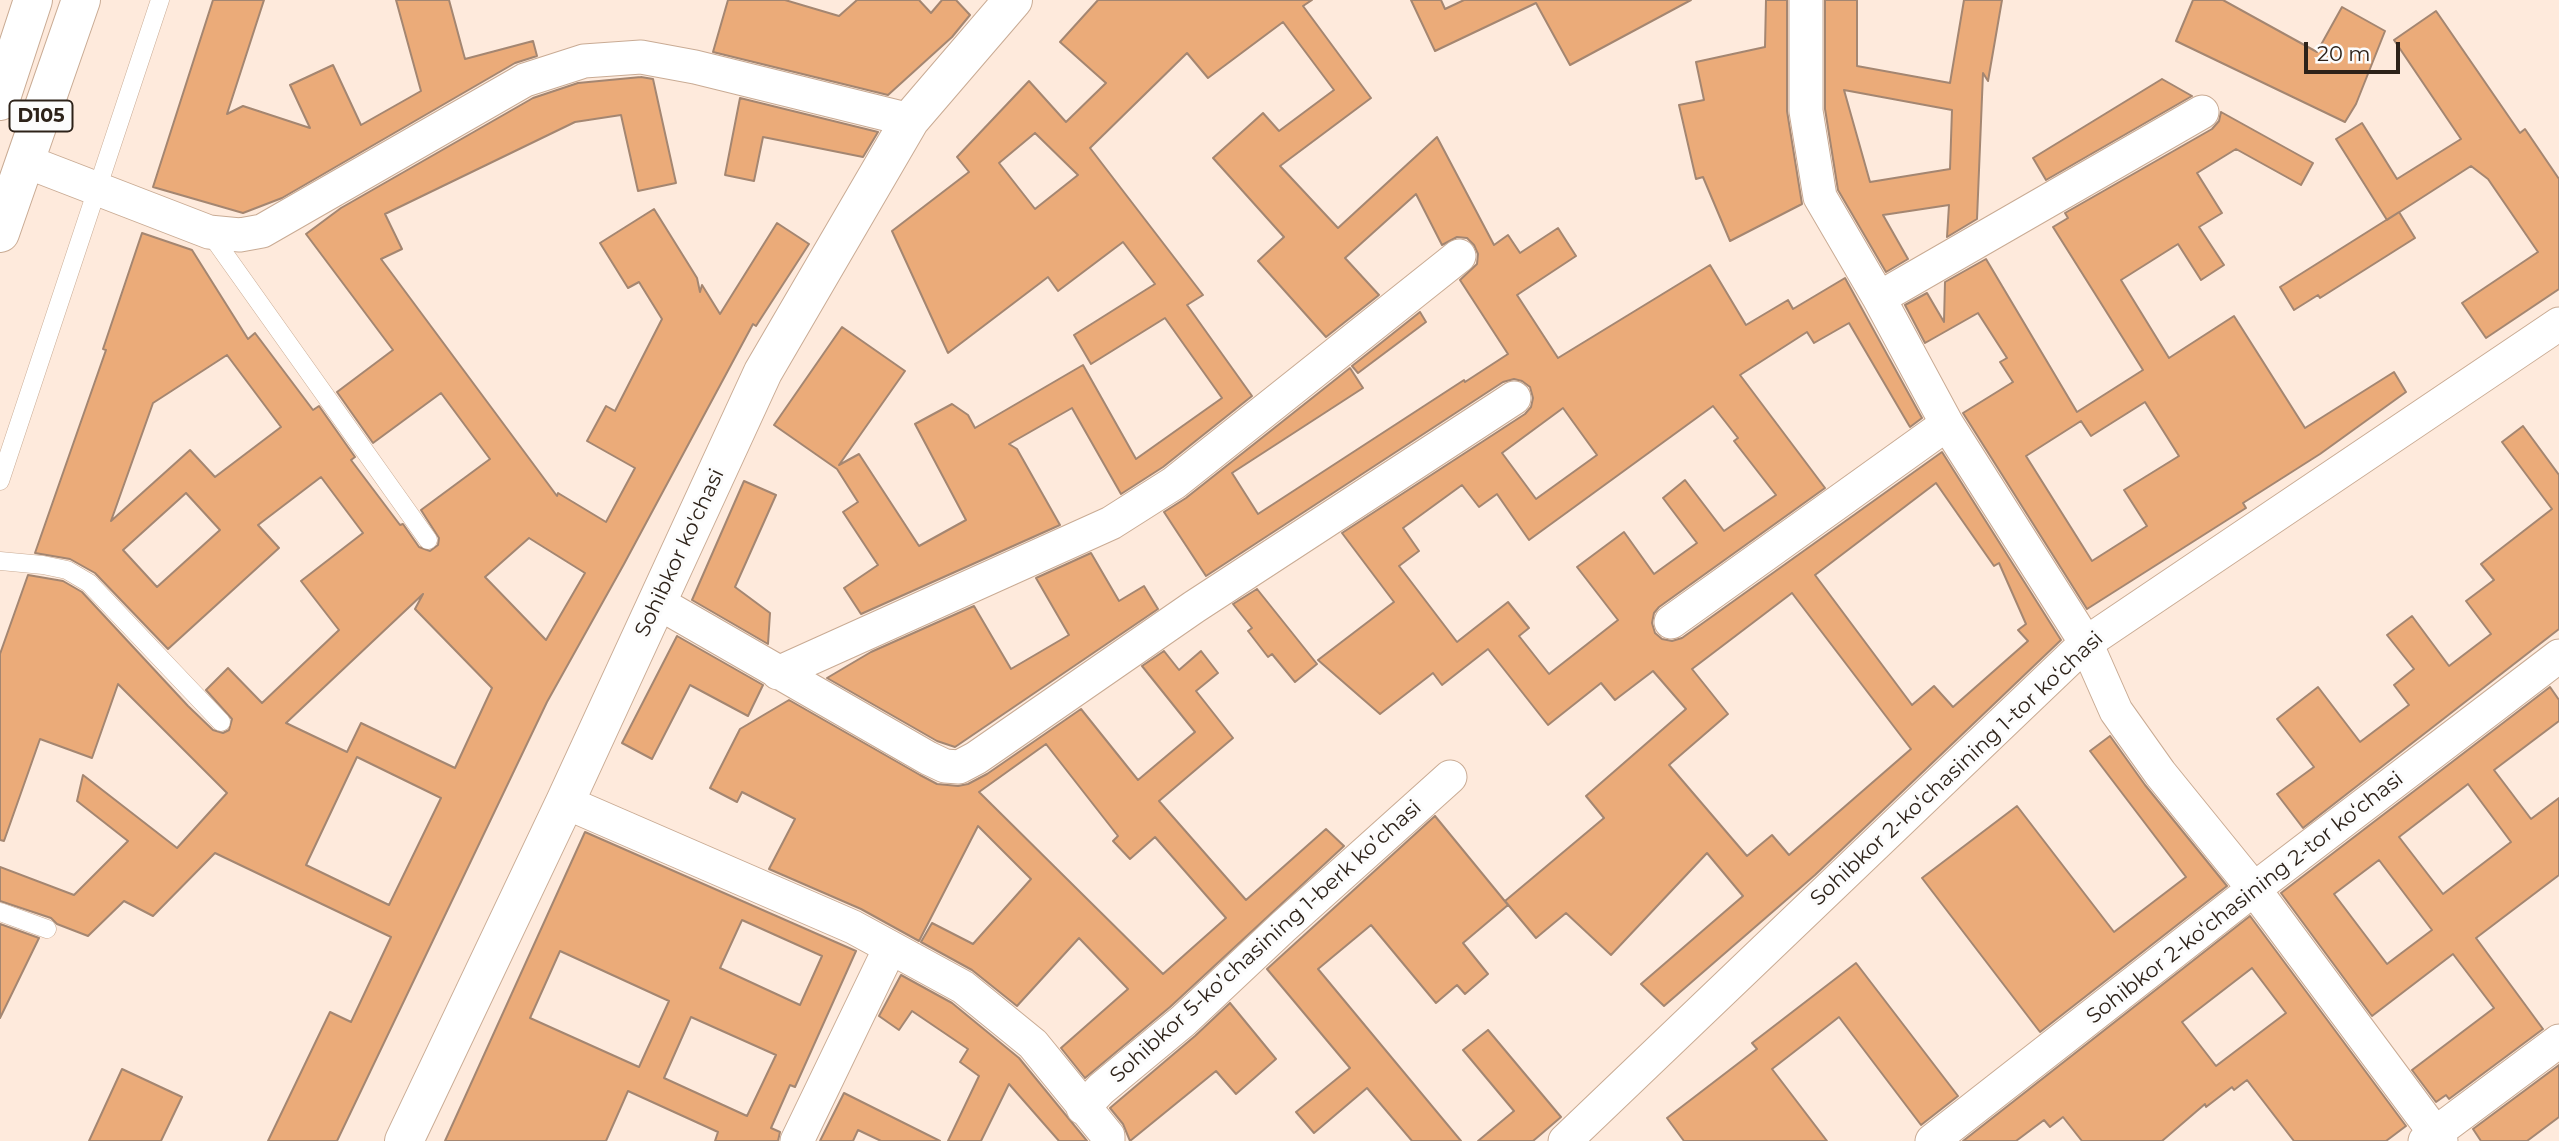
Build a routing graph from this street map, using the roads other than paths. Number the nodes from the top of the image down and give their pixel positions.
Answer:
1 (33, 0) edge
2 (81, 0) edge
3 (160, 0) edge
4 (1013, 0) edge
5 (1806, 0) edge
6 (0, 101) edge
7 (2202, 112) dead end
8 (910, 120) junction
9 (25, 161) junction
10 (98, 188) junction
11 (209, 232) junction
12 (0, 233) edge
13 (1459, 256) dead end
14 (1879, 298) junction
15 (2559, 324) edge
16 (1514, 398) dead end
17 (1947, 424) junction
18 (0, 481) edge
19 (428, 540) dead end
20 (0, 561) edge
21 (657, 603) junction
22 (1671, 622) dead end
23 (2086, 643) junction
24 (2559, 656) edge
25 (778, 673) junction
26 (220, 722) dead end
27 (1450, 777) dead end
28 (565, 802) junction
29 (2255, 889) junction
30 (0, 912) edge
31 (47, 929) dead end
32 (890, 948) junction
33 (2559, 1041) edge
34 (1083, 1108) junction
35 (2433, 1139) edge
36 (404, 1141) edge
37 (797, 1141) edge
38 (1108, 1141) edge
39 (1565, 1141) edge
40 (1932, 1141) edge

1 - 6 main road, D105
2 - 9 main road, D105
3 - 10 lane
4 - 8 main road, Sohibkor ko'chasi
5 - 14 street
7 - 14 street
8 - 11 street
8 - 21 main road, Sohibkor ko'chasi
9 - 10 street
9 - 12 main road, D105
10 - 11 street
10 - 18 lane
11 - 19 lane
13 - 25 street
14 - 17 street
15 - 23 street, Sohibkor 2-ko‘chasining 1-tor ko‘chasi
16 - 25 street
17 - 22 street
17 - 23 street
20 - 26 lane
21 - 25 street
21 - 28 main road, Sohibkor ko'chasi
23 - 29 street
23 - 39 street, Sohibkor 2-ko‘chasining 1-tor ko‘chasi
24 - 29 street, Sohibkor 2-ko‘chasining 2-tor ko‘chasi
27 - 34 street, Sohibkor 5-koʼchasining 1-berk koʼchasi
28 - 32 street
28 - 36 main road, Sohibkor ko'chasi
29 - 35 street
29 - 40 street, Sohibkor 2-ko‘chasining 2-tor ko‘chasi
30 - 31 lane
32 - 34 street
32 - 37 street
33 - 35 street
34 - 38 street

